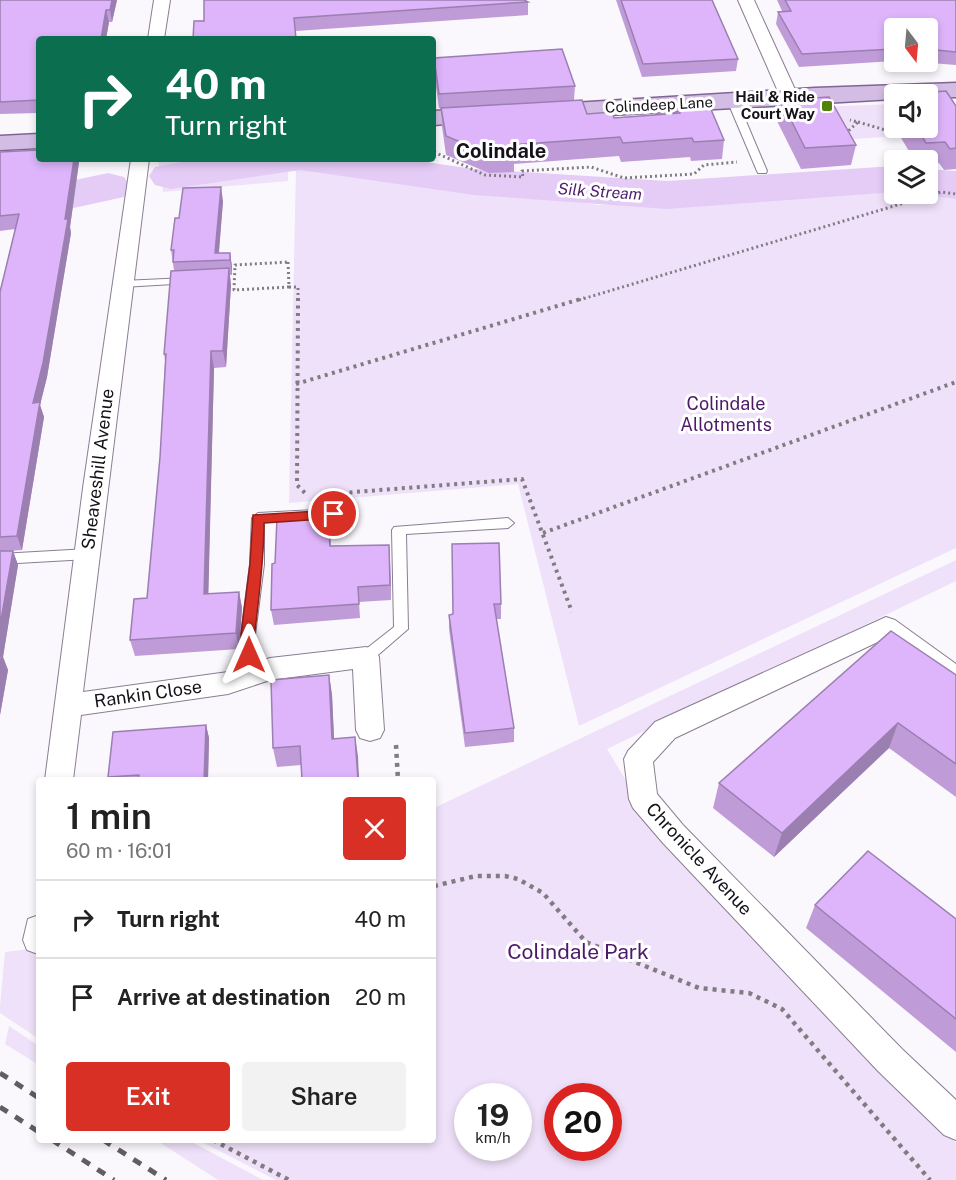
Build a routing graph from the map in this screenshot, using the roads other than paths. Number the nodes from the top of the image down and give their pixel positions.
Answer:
1 (181, 0) edge
2 (746, 0) edge
3 (161, 1) edge
4 (156, 36) edge
5 (956, 90) edge
6 (789, 96) junction
7 (732, 100) junction
8 (436, 118) edge
9 (36, 141) edge
10 (0, 143) edge
11 (140, 162) edge
12 (762, 171) dead end
13 (201, 281) edge
14 (122, 284) junction
15 (334, 514) dead end
16 (508, 523) dead end
17 (88, 554) junction
18 (0, 559) edge
19 (366, 657) junction
20 (250, 676) junction
21 (956, 679) edge
22 (70, 705) junction
23 (370, 730) dead end
24 (59, 777) edge
25 (956, 1123) edge

1 - 3 street
2 - 6 street
3 - 4 street
5 - 6 main road, Colindeep Lane
6 - 7 main road, Colindeep Lane
7 - 8 main road, Colindeep Lane
7 - 12 lane
9 - 10 main road
11 - 14 street, Sheaveshill Avenue
13 - 14 lane
14 - 17 street, Sheaveshill Avenue
15 - 20 lane
16 - 19 lane
17 - 18 lane
17 - 22 street, Sheaveshill Avenue
19 - 20 street, Rankin Close
19 - 23 street
20 - 22 street, Rankin Close
21 - 25 street, Chronicle Avenue
22 - 24 street, Sheaveshill Avenue

